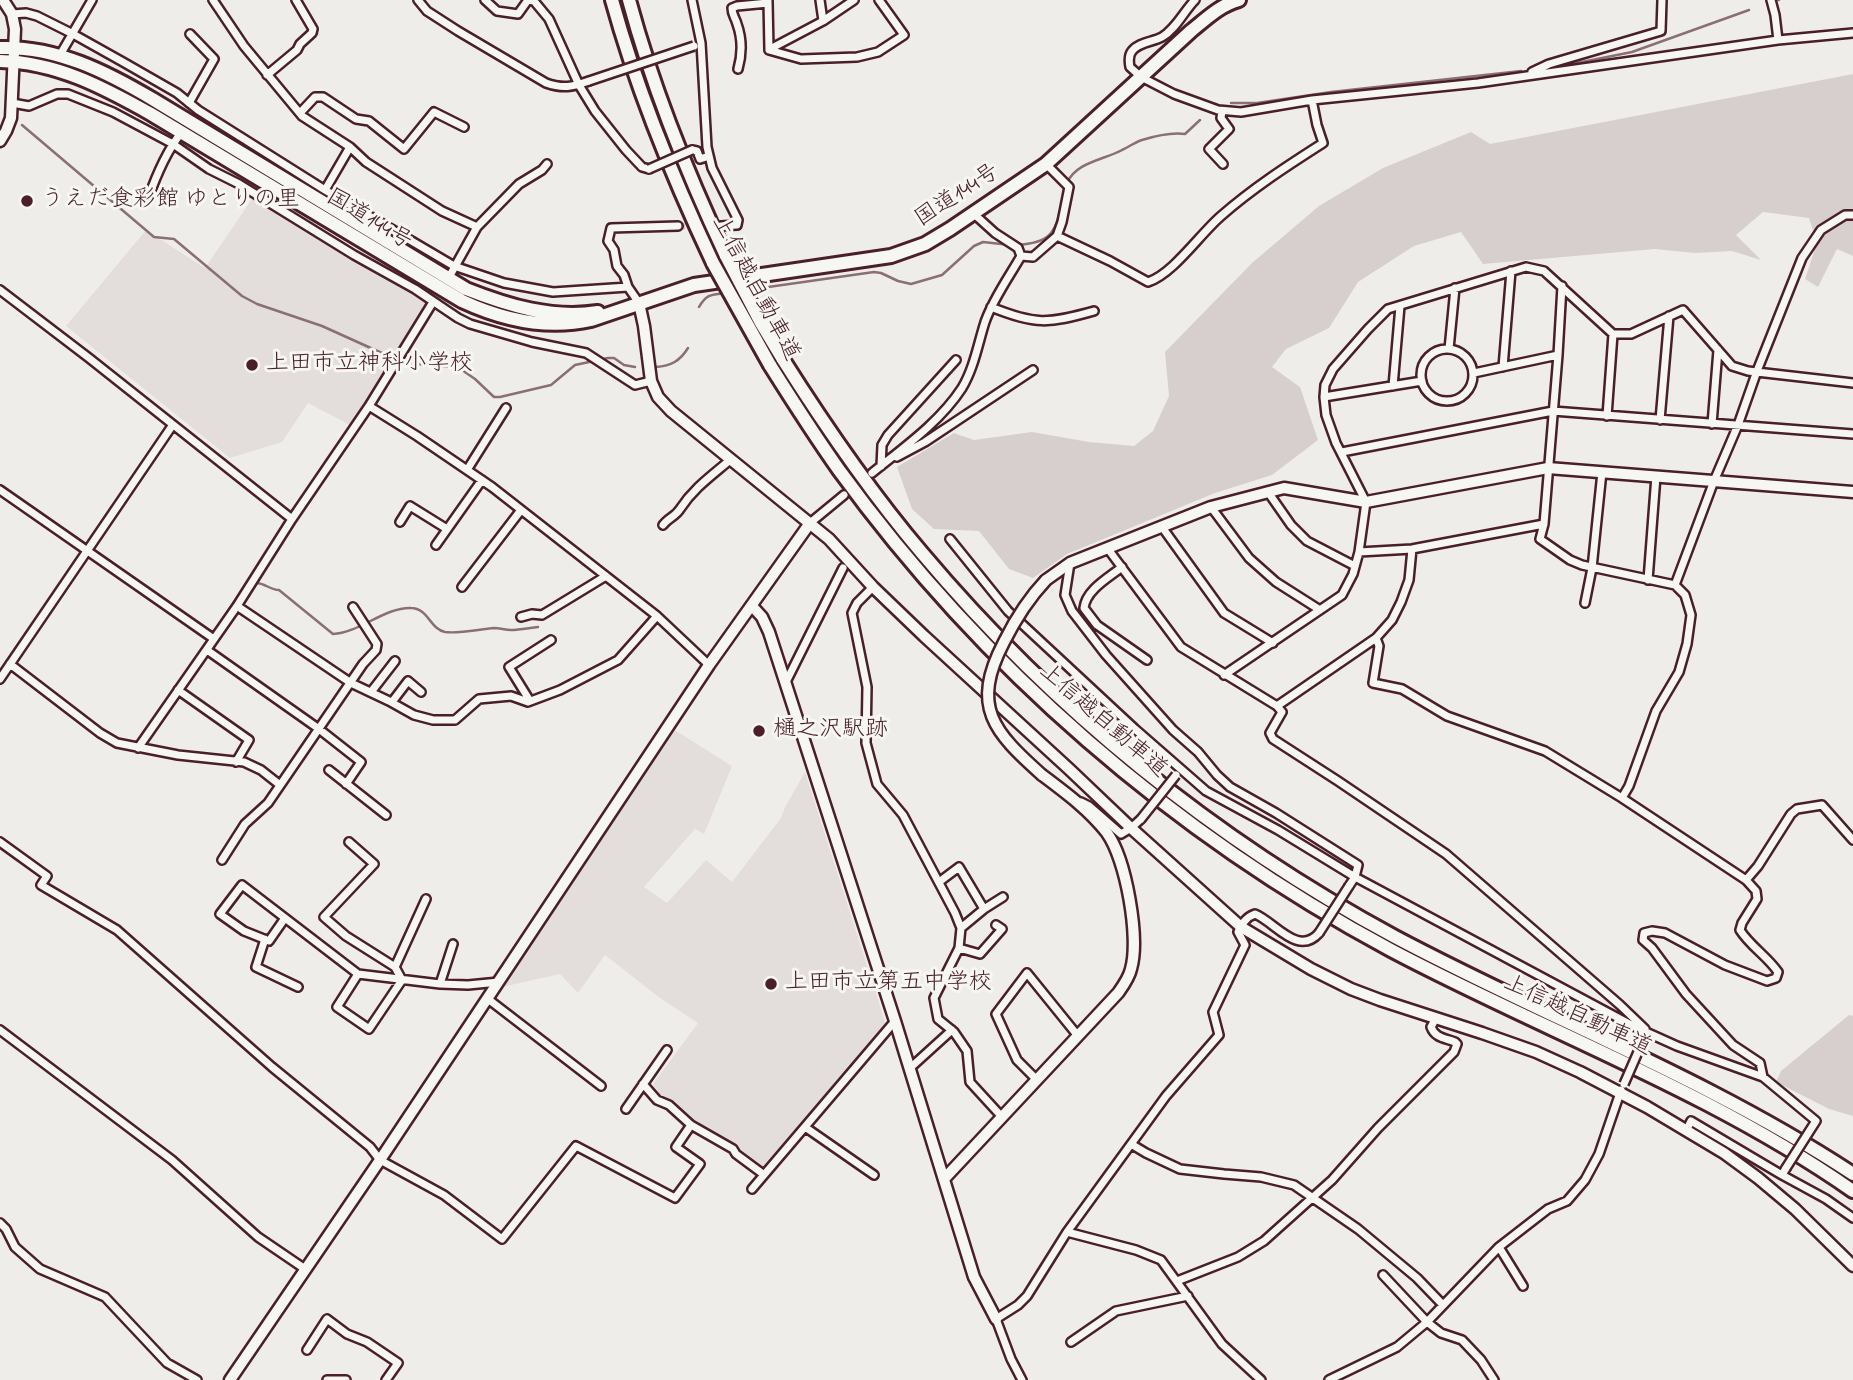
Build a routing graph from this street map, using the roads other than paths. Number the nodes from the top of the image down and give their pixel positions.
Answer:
1 (3, 0) edge
2 (92, 0) edge
3 (213, 0) edge
4 (296, 0) edge
5 (418, 0) edge
6 (485, 0) edge
7 (529, 0) edge
8 (611, 0) edge
9 (631, 0) edge
10 (692, 0) edge
11 (820, 0) edge
12 (854, 0) edge
13 (879, 0) edge
14 (1195, 0) edge
15 (1239, 0) edge
16 (1662, 0) edge
17 (1771, 0) edge
18 (768, 2) edge
19 (12, 14) junction
20 (824, 21) junction
21 (1853, 33) edge
22 (73, 34) junction
23 (190, 34) dead end
24 (1778, 40) junction
25 (697, 45) junction
26 (14, 47) junction
27 (0, 48) edge
28 (769, 50) junction
29 (60, 55) junction
30 (7, 61) edge
31 (738, 69) dead end
32 (267, 75) junction
33 (1523, 76) junction
34 (1141, 77) junction
35 (579, 85) junction
36 (1312, 100) junction
37 (12, 103) junction
38 (189, 103) junction
39 (1222, 111) junction
40 (300, 113) junction
41 (464, 127) dead end
42 (181, 132) junction
43 (0, 141) edge
44 (173, 144) junction
45 (350, 148) junction
46 (709, 156) junction
47 (547, 164) dead end
48 (1045, 164) junction
49 (1223, 164) dead end
50 (326, 190) junction
51 (148, 199) dead end
52 (974, 214) junction
53 (1853, 215) edge
54 (678, 226) tunnel mouth
55 (721, 226) dead end
56 (477, 227) junction
57 (1057, 236) junction
58 (1021, 256) junction
59 (454, 266) junction
60 (1511, 271) junction
61 (448, 279) junction
62 (1562, 286) junction
63 (628, 287) junction
64 (1455, 288) junction
65 (0, 290) edge
66 (433, 302) junction
67 (639, 303) junction
68 (1400, 306) junction
69 (991, 307) junction
70 (1094, 311) dead end
71 (1669, 316) junction
72 (1613, 334) junction
73 (1449, 349) junction
74 (1718, 350) junction
75 (1558, 355) junction
76 (956, 360) dead end
77 (1503, 367) junction
78 (1033, 370) dead end
79 (1757, 372) junction
80 (1474, 373) junction
81 (651, 381) junction
82 (1422, 381) junction
83 (1853, 383) edge
84 (1393, 386) junction
85 (1324, 397) junction
86 (369, 406) junction
87 (506, 408) dead end
88 (1553, 411) junction
89 (1607, 415) junction
90 (1660, 419) junction
91 (1712, 424) junction
92 (1738, 425) junction
93 (172, 426) junction
94 (1853, 433) edge
95 (1342, 452) junction
96 (730, 460) junction
97 (881, 466) junction
98 (1548, 468) junction
99 (467, 470) junction
100 (1602, 472) junction
101 (872, 473) tunnel mouth
102 (1656, 477) junction
103 (482, 480) junction
104 (1714, 481) junction
105 (0, 490) edge
106 (1268, 492) junction
107 (1853, 492) edge
108 (844, 495) tunnel mouth
109 (1366, 502) junction
110 (1211, 507) junction
111 (522, 510) junction
112 (292, 519) junction
113 (400, 522) dead end
114 (810, 523) junction
115 (663, 524) dead end
116 (1544, 524) junction
117 (1163, 527) junction
118 (447, 529) junction
119 (950, 539) dead end
120 (436, 545) dead end
121 (1108, 549) junction
122 (1412, 549) junction
123 (88, 551) junction
124 (1359, 552) junction
125 (1070, 563) junction
126 (1355, 566) junction
127 (1122, 567) junction
128 (843, 568) dead end
129 (1592, 568) junction
130 (606, 576) junction
131 (1648, 580) junction
132 (1675, 585) junction
133 (462, 587) dead end
134 (873, 587) junction
135 (1585, 603) dead end
136 (237, 606) junction
137 (752, 606) junction
138 (353, 607) dead end
139 (1320, 610) junction
140 (657, 616) junction
141 (521, 617) dead end
142 (1376, 638) junction
143 (214, 639) junction
144 (551, 640) dead end
145 (1273, 643) junction
146 (207, 650) junction
147 (1147, 660) dead end
148 (395, 661) dead end
149 (10, 664) junction
150 (709, 665) junction
151 (1224, 675) junction
152 (0, 679) edge
153 (786, 682) junction
154 (351, 683) junction
155 (178, 691) junction
156 (371, 692) junction
157 (421, 692) dead end
158 (530, 701) junction
159 (392, 702) junction
160 (1277, 706) junction
161 (320, 729) junction
162 (138, 748) junction
163 (236, 762) junction
164 (329, 771) dead end
165 (1178, 772) junction
166 (346, 784) junction
167 (280, 785) junction
168 (1622, 797) junction
169 (1075, 800) junction
170 (386, 815) dead end
171 (1131, 828) junction
172 (1853, 840) edge
173 (0, 842) edge
174 (349, 842) dead end
175 (222, 860) dead end
176 (1355, 877) junction
177 (1746, 880) junction
178 (939, 882) junction
179 (1003, 897) dead end
180 (426, 899) dead end
181 (984, 909) junction
182 (285, 918) junction
183 (996, 925) dead end
184 (1241, 927) junction
185 (961, 928) junction
186 (264, 939) junction
187 (453, 944) dead end
188 (959, 948) junction
189 (395, 967) junction
190 (358, 974) junction
191 (402, 980) junction
192 (499, 982) junction
193 (440, 984) junction
194 (298, 987) dead end
195 (488, 999) junction
196 (1436, 1018) junction
197 (895, 1021) junction
198 (0, 1030) edge
199 (952, 1030) junction
200 (1646, 1034) junction
201 (1078, 1035) junction
202 (667, 1051) dead end
203 (909, 1069) junction
204 (1763, 1077) junction
205 (1037, 1080) junction
206 (643, 1084) junction
207 (601, 1086) dead end
208 (1622, 1088) junction
209 (626, 1109) dead end
210 (1002, 1117) junction
211 (691, 1125) junction
212 (804, 1127) junction
213 (1687, 1129) junction
214 (1131, 1144) junction
215 (380, 1160) junction
216 (1784, 1172) junction
217 (763, 1174) junction
218 (1853, 1174) edge
219 (874, 1175) dead end
220 (944, 1179) junction
221 (752, 1188) dead end
222 (1853, 1191) edge
223 (1312, 1198) junction
224 (1853, 1218) edge
225 (0, 1223) edge
226 (1067, 1232) junction
227 (1499, 1247) junction
228 (1853, 1266) edge
229 (305, 1269) junction
230 (1383, 1275) dead end
231 (1177, 1281) junction
232 (1523, 1286) dead end
233 (1188, 1296) junction
234 (1443, 1305) junction
235 (996, 1320) junction
236 (1427, 1322) junction
237 (1071, 1342) dead end
238 (307, 1350) dead end
239 (197, 1380) edge
240 (230, 1380) edge
241 (327, 1380) edge
242 (346, 1380) edge
243 (386, 1380) edge
244 (1022, 1380) edge
245 (1261, 1380) edge
246 (1329, 1380) edge
247 (1493, 1380) edge

1 - 19 street
2 - 22 street
3 - 32 street
4 - 32 street
5 - 35 street
6 - 7 street
7 - 35 street
8 - 222 highway, 上信越自動車道, bridge
9 - 218 highway, 上信越自動車道, bridge
10 - 25 street
11 - 20 street
12 - 20 street
13 - 28 street
14 - 34 street
15 - 34 highway, 国道144号
16 - 33 street
17 - 24 street
18 - 28 street
18 - 31 street
19 - 22 street
19 - 26 street
20 - 28 street
21 - 24 street
22 - 29 street
22 - 38 street
23 - 38 street
24 - 33 street
25 - 35 street, bridge
25 - 46 street
26 - 27 highway, 国道144号
26 - 29 highway, 国道144号
26 - 30 street
29 - 61 highway, 国道144号
30 - 37 street
30 - 42 highway, 国道144号
32 - 40 street
33 - 36 street
34 - 39 street
34 - 48 highway, 国道144号
35 - 46 street, bridge
36 - 39 street
36 - 57 street
37 - 43 street
37 - 44 street
38 - 50 street
39 - 49 street
40 - 41 street
40 - 45 street
42 - 44 street
42 - 67 highway, 国道144号
44 - 51 street
44 - 66 street
45 - 50 street
45 - 56 street
46 - 55 street
47 - 56 street
48 - 52 highway, 国道144号
48 - 57 street
50 - 59 street
52 - 58 street
52 - 67 highway, 国道144号
53 - 79 street
54 - 63 street
56 - 59 street
57 - 58 street
58 - 69 street
59 - 61 street
59 - 63 street
60 - 62 street
60 - 64 street
60 - 77 street
61 - 67 highway, 国道144号
62 - 72 street
62 - 75 street
63 - 67 street
64 - 68 street
64 - 73 street
65 - 93 street
66 - 81 street
66 - 86 street
67 - 81 street
68 - 84 street
68 - 85 street
69 - 70 street
69 - 97 street
71 - 72 street
71 - 74 street
71 - 90 street
72 - 89 street
73 - 80 street
73 - 82 street
74 - 79 street
74 - 91 street
75 - 77 street
75 - 88 street
76 - 97 street
77 - 80 street
78 - 97 street
79 - 83 street
79 - 92 street
80 - 82 street
81 - 96 street
82 - 84 street
84 - 85 street
85 - 95 street
86 - 99 street
86 - 112 street
87 - 99 street
88 - 89 street
88 - 95 street
88 - 98 street
89 - 90 street
90 - 91 street
91 - 92 street
92 - 94 street
92 - 104 street
93 - 112 street
93 - 123 street
95 - 109 street
96 - 114 street
96 - 115 street
97 - 101 street
98 - 100 street
98 - 109 street
98 - 116 street
99 - 103 street
100 - 102 street
100 - 129 street
102 - 104 street
102 - 131 street
103 - 111 street
103 - 118 street
104 - 107 street
104 - 132 street
105 - 123 street
106 - 109 street
106 - 110 street
106 - 126 street
108 - 114 street
109 - 124 street
110 - 117 street
110 - 139 street
111 - 130 street
111 - 133 street
112 - 136 street
113 - 118 street
114 - 134 street
114 - 137 street
116 - 122 street
116 - 129 street
117 - 121 street
117 - 145 street
118 - 120 street
119 - 165 street
121 - 125 street
121 - 127 street
122 - 124 street
122 - 142 street
123 - 143 street
123 - 149 street
124 - 126 street
125 - 169 street, bridge
125 - 176 street
126 - 139 street
127 - 147 street
127 - 151 street
128 - 153 street
129 - 131 street
129 - 135 street
130 - 140 street
130 - 141 street
131 - 132 street
132 - 168 street
134 - 171 street
134 - 178 street
136 - 143 street
136 - 154 street
137 - 150 street
137 - 153 street
138 - 154 street
139 - 145 street
140 - 150 street
140 - 158 street
142 - 160 street
142 - 168 street
143 - 146 street
144 - 158 street
145 - 151 street
146 - 155 street
146 - 161 street
148 - 156 street
149 - 152 street
149 - 162 street
150 - 192 street
151 - 160 street
153 - 197 street
154 - 156 street
154 - 161 street
155 - 162 street
155 - 163 street
156 - 159 street
157 - 159 street
158 - 159 street
160 - 200 street
161 - 166 street
161 - 167 street
162 - 163 street
163 - 167 street
164 - 166 street
165 - 171 street, bridge
165 - 176 street
166 - 170 street
167 - 175 street
168 - 177 street
169 - 171 street
169 - 201 street
171 - 184 street
172 - 177 street
173 - 215 street
174 - 189 street
176 - 184 street, bridge
176 - 200 street
177 - 204 street
178 - 181 street
178 - 185 street
179 - 181 street
180 - 189 street
181 - 185 street
182 - 186 street
182 - 186 street
182 - 190 street
183 - 188 street
184 - 196 street
184 - 214 street
185 - 188 street
186 - 194 street
187 - 193 street
188 - 199 street
189 - 191 street
190 - 191 street
190 - 191 street
191 - 193 street
192 - 193 street
192 - 195 street
195 - 207 street
195 - 215 street
196 - 208 street
196 - 223 street
197 - 203 street
197 - 212 street
198 - 229 street
199 - 203 street
199 - 210 street
200 - 204 street
200 - 208 street, bridge
201 - 205 street
201 - 205 street
202 - 206 street
203 - 220 street
204 - 216 street, bridge
205 - 210 street
206 - 209 street
206 - 211 street
208 - 213 street
208 - 227 street
210 - 220 street
211 - 215 street
211 - 217 street
212 - 217 street
212 - 219 street
213 - 216 street
213 - 228 street
214 - 223 street
214 - 226 street
215 - 229 street
216 - 224 street
217 - 221 street
220 - 235 street
223 - 231 street
223 - 234 street
225 - 239 street
226 - 231 street
226 - 235 street
227 - 232 street
227 - 234 street
229 - 240 street
230 - 236 street
231 - 233 street
233 - 237 street
233 - 245 street
234 - 236 street
235 - 244 street
236 - 246 street
236 - 247 street
238 - 243 street
241 - 242 street

